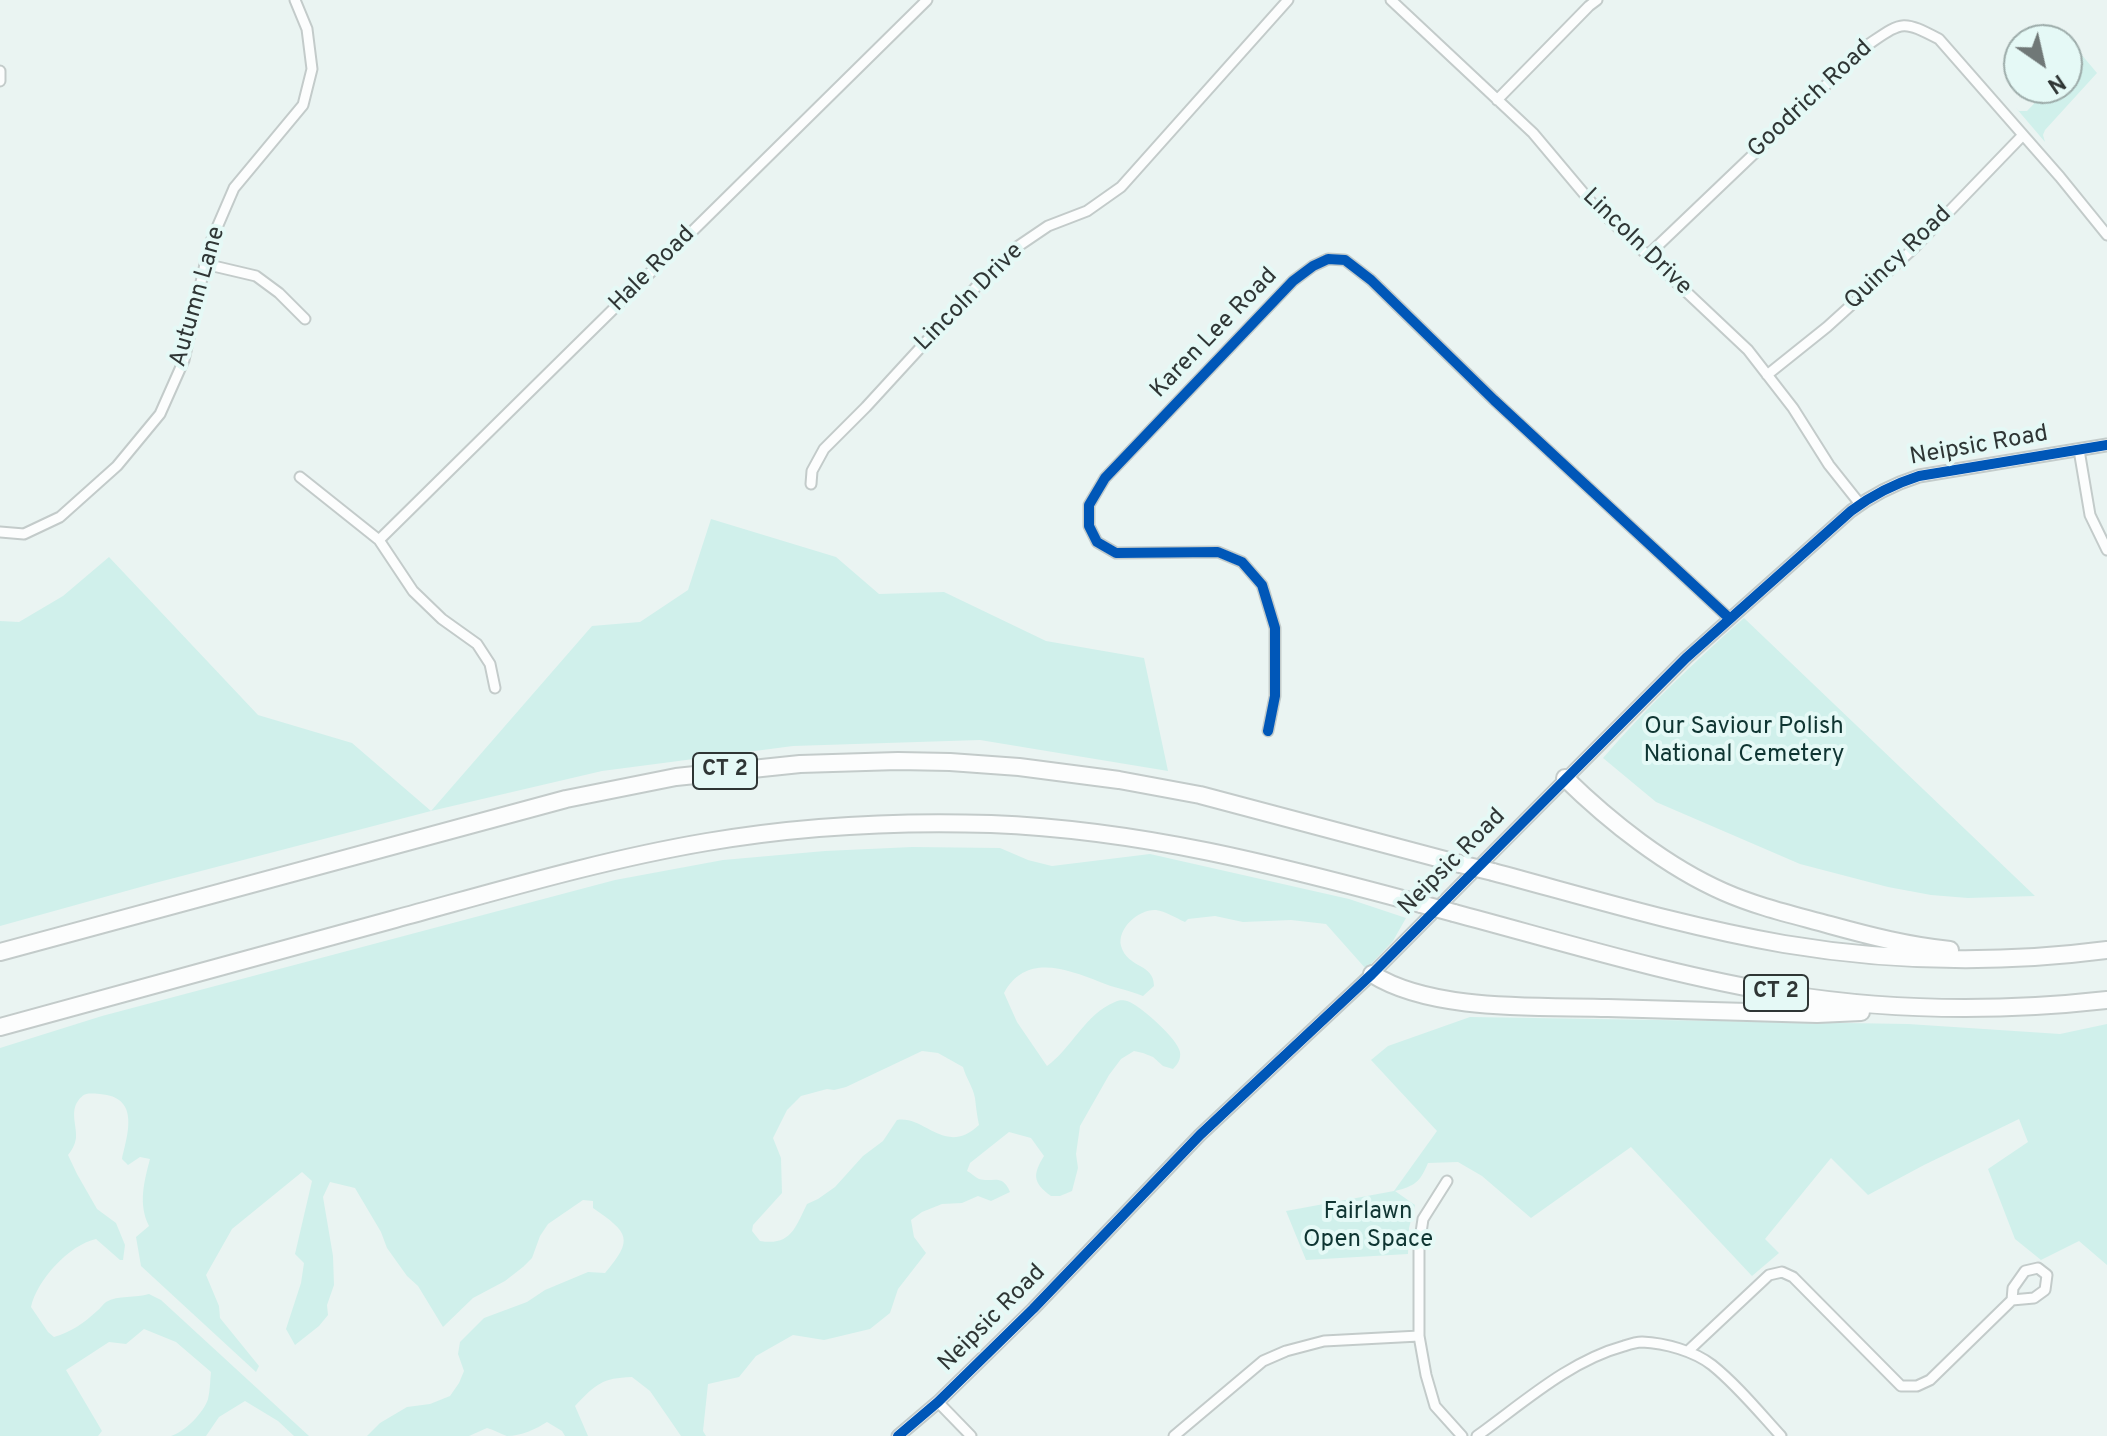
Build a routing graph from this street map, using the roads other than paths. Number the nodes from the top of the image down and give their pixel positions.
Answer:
1 (295, 0) edge
2 (927, 0) edge
3 (1288, 0) edge
4 (1391, 0) edge
5 (1597, 0) edge
6 (0, 71) edge
7 (0, 81) edge
8 (1497, 100) junction
9 (2023, 135) junction
10 (2107, 235) edge
11 (1648, 255) junction
12 (205, 264) junction
13 (305, 319) dead end
14 (1767, 375) junction
15 (2107, 445) edge
16 (2079, 450) junction
17 (300, 477) dead end
18 (811, 484) dead end
19 (1860, 504) junction
20 (0, 532) edge
21 (379, 540) junction
22 (2107, 550) edge
23 (1729, 618) junction
24 (495, 688) dead end
25 (1268, 731) dead end
26 (1565, 778) junction
27 (2107, 950) edge
28 (0, 952) edge
29 (1986, 959) junction
30 (1372, 974) junction
31 (2107, 1000) edge
32 (1916, 1007) junction
33 (0, 1027) edge
34 (1447, 1181) dead end
35 (2012, 1300) dead end
36 (1419, 1336) junction
37 (1688, 1351) junction
38 (938, 1402) junction
39 (898, 1436) edge
40 (971, 1436) edge
41 (1174, 1436) edge
42 (1462, 1436) edge
43 (1477, 1436) edge
44 (1781, 1436) edge

1 - 12 street, Autumn Lane
2 - 21 street, Hale Road
3 - 18 street, Lincoln Drive
4 - 8 street, Lincoln Drive
5 - 8 street
6 - 7 street
8 - 11 street, Lincoln Drive
9 - 10 street, Goodrich Road
9 - 11 street, Goodrich Road
9 - 14 street, Quincy Road
11 - 14 street, Lincoln Drive
12 - 13 street
12 - 20 street, Autumn Lane
14 - 19 street, Lincoln Drive
15 - 16 street, Neipsic Road
16 - 19 street, Neipsic Road
16 - 22 street
17 - 21 street
19 - 23 street, Neipsic Road
21 - 24 street
23 - 25 street, Karen Lee Road
23 - 26 street, Neipsic Road
26 - 29 highway
26 - 30 street, Neipsic Road
27 - 29 highway, CT 2
28 - 29 highway, CT 2, bridge
30 - 32 highway
30 - 38 street, Neipsic Road
31 - 32 highway, CT 2
32 - 33 highway, CT 2, bridge
34 - 36 street
35 - 37 street
36 - 41 street
36 - 42 street
37 - 43 street
37 - 44 street
38 - 39 street, Neipsic Road
38 - 40 street

